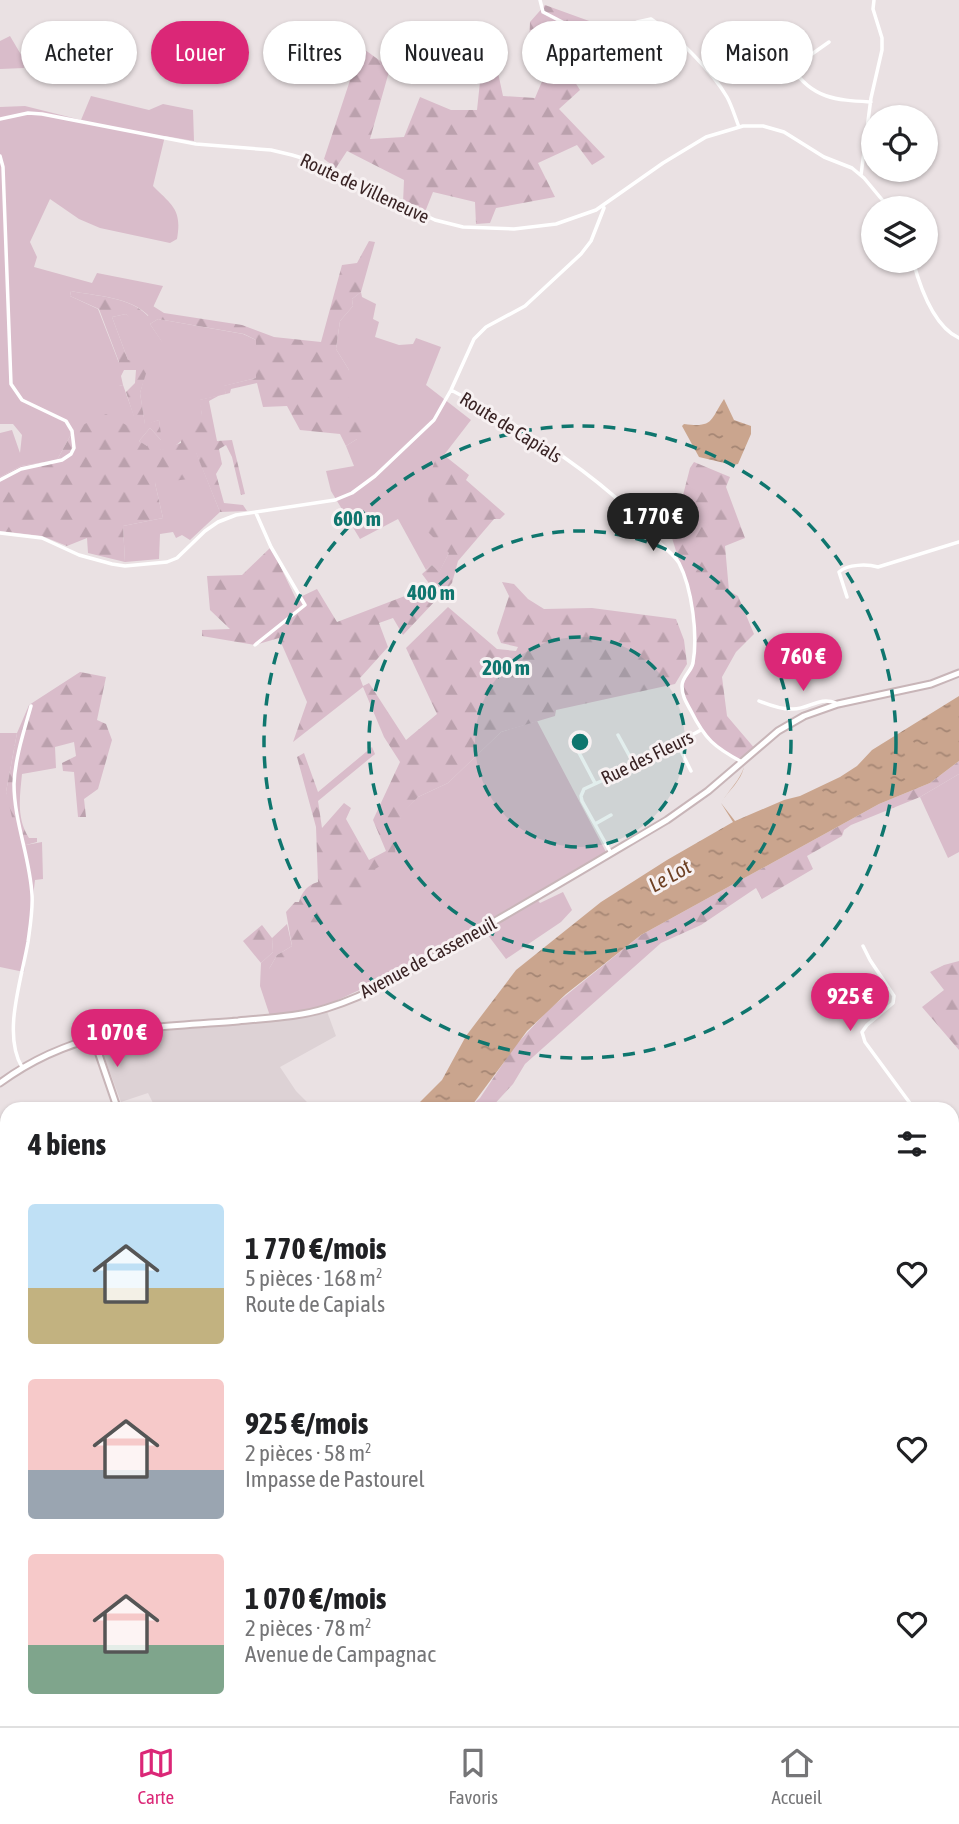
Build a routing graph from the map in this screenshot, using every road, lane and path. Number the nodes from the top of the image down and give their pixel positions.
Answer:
1 (540, 0) edge
2 (874, 0) edge
3 (829, 42) dead end
4 (870, 102) junction
5 (870, 105) edge
6 (0, 119) edge
7 (739, 127) junction
8 (0, 156) edge
9 (861, 175) edge
10 (867, 182) edge
11 (879, 196) edge
12 (605, 206) junction
13 (917, 273) edge
14 (959, 338) edge
15 (451, 390) junction
16 (0, 480) edge
17 (256, 513) junction
18 (0, 533) edge
19 (959, 542) edge
20 (847, 597) dead end
21 (255, 645) dead end
22 (959, 673) edge
23 (759, 701) dead end
24 (838, 704) junction
25 (31, 706) dead end
26 (701, 730) junction
27 (618, 735) dead end
28 (677, 743) junction
29 (576, 747) dead end
30 (742, 762) junction
31 (635, 766) junction
32 (691, 771) dead end
33 (595, 783) junction
34 (611, 815) dead end
35 (595, 824) junction
36 (611, 853) junction
37 (863, 946) dead end
38 (93, 1037) junction
39 (22, 1068) junction
40 (0, 1083) edge
41 (115, 1102) edge
42 (909, 1102) edge

1 - 7 street
2 - 4 street
3 - 4 street
4 - 5 street
6 - 12 street, Route de Villeneuve
7 - 9 street, Route de Villeneuve
7 - 12 street, Route de Villeneuve
8 - 16 street
10 - 11 street
12 - 15 street
13 - 14 street
15 - 17 street
15 - 26 street, Route de Capials
17 - 18 street
17 - 21 street
19 - 20 street
22 - 24 main road, Avenue de Casseneuil
23 - 24 street
24 - 30 main road, Avenue de Casseneuil
25 - 39 street
26 - 28 street, Rue des Fleurs
26 - 30 street, Route de Capials
27 - 31 street
28 - 31 street, Rue des Fleurs
28 - 32 street
29 - 33 street
30 - 36 main road, Avenue de Casseneuil
31 - 33 street, Rue des Fleurs
33 - 35 street, Rue des Fleurs
34 - 35 street
35 - 36 street, Rue des Fleurs
36 - 38 main road, Avenue de Casseneuil
37 - 42 street
38 - 39 main road, Avenue de Casseneuil
38 - 41 main road
39 - 40 main road, Avenue de Casseneuil

